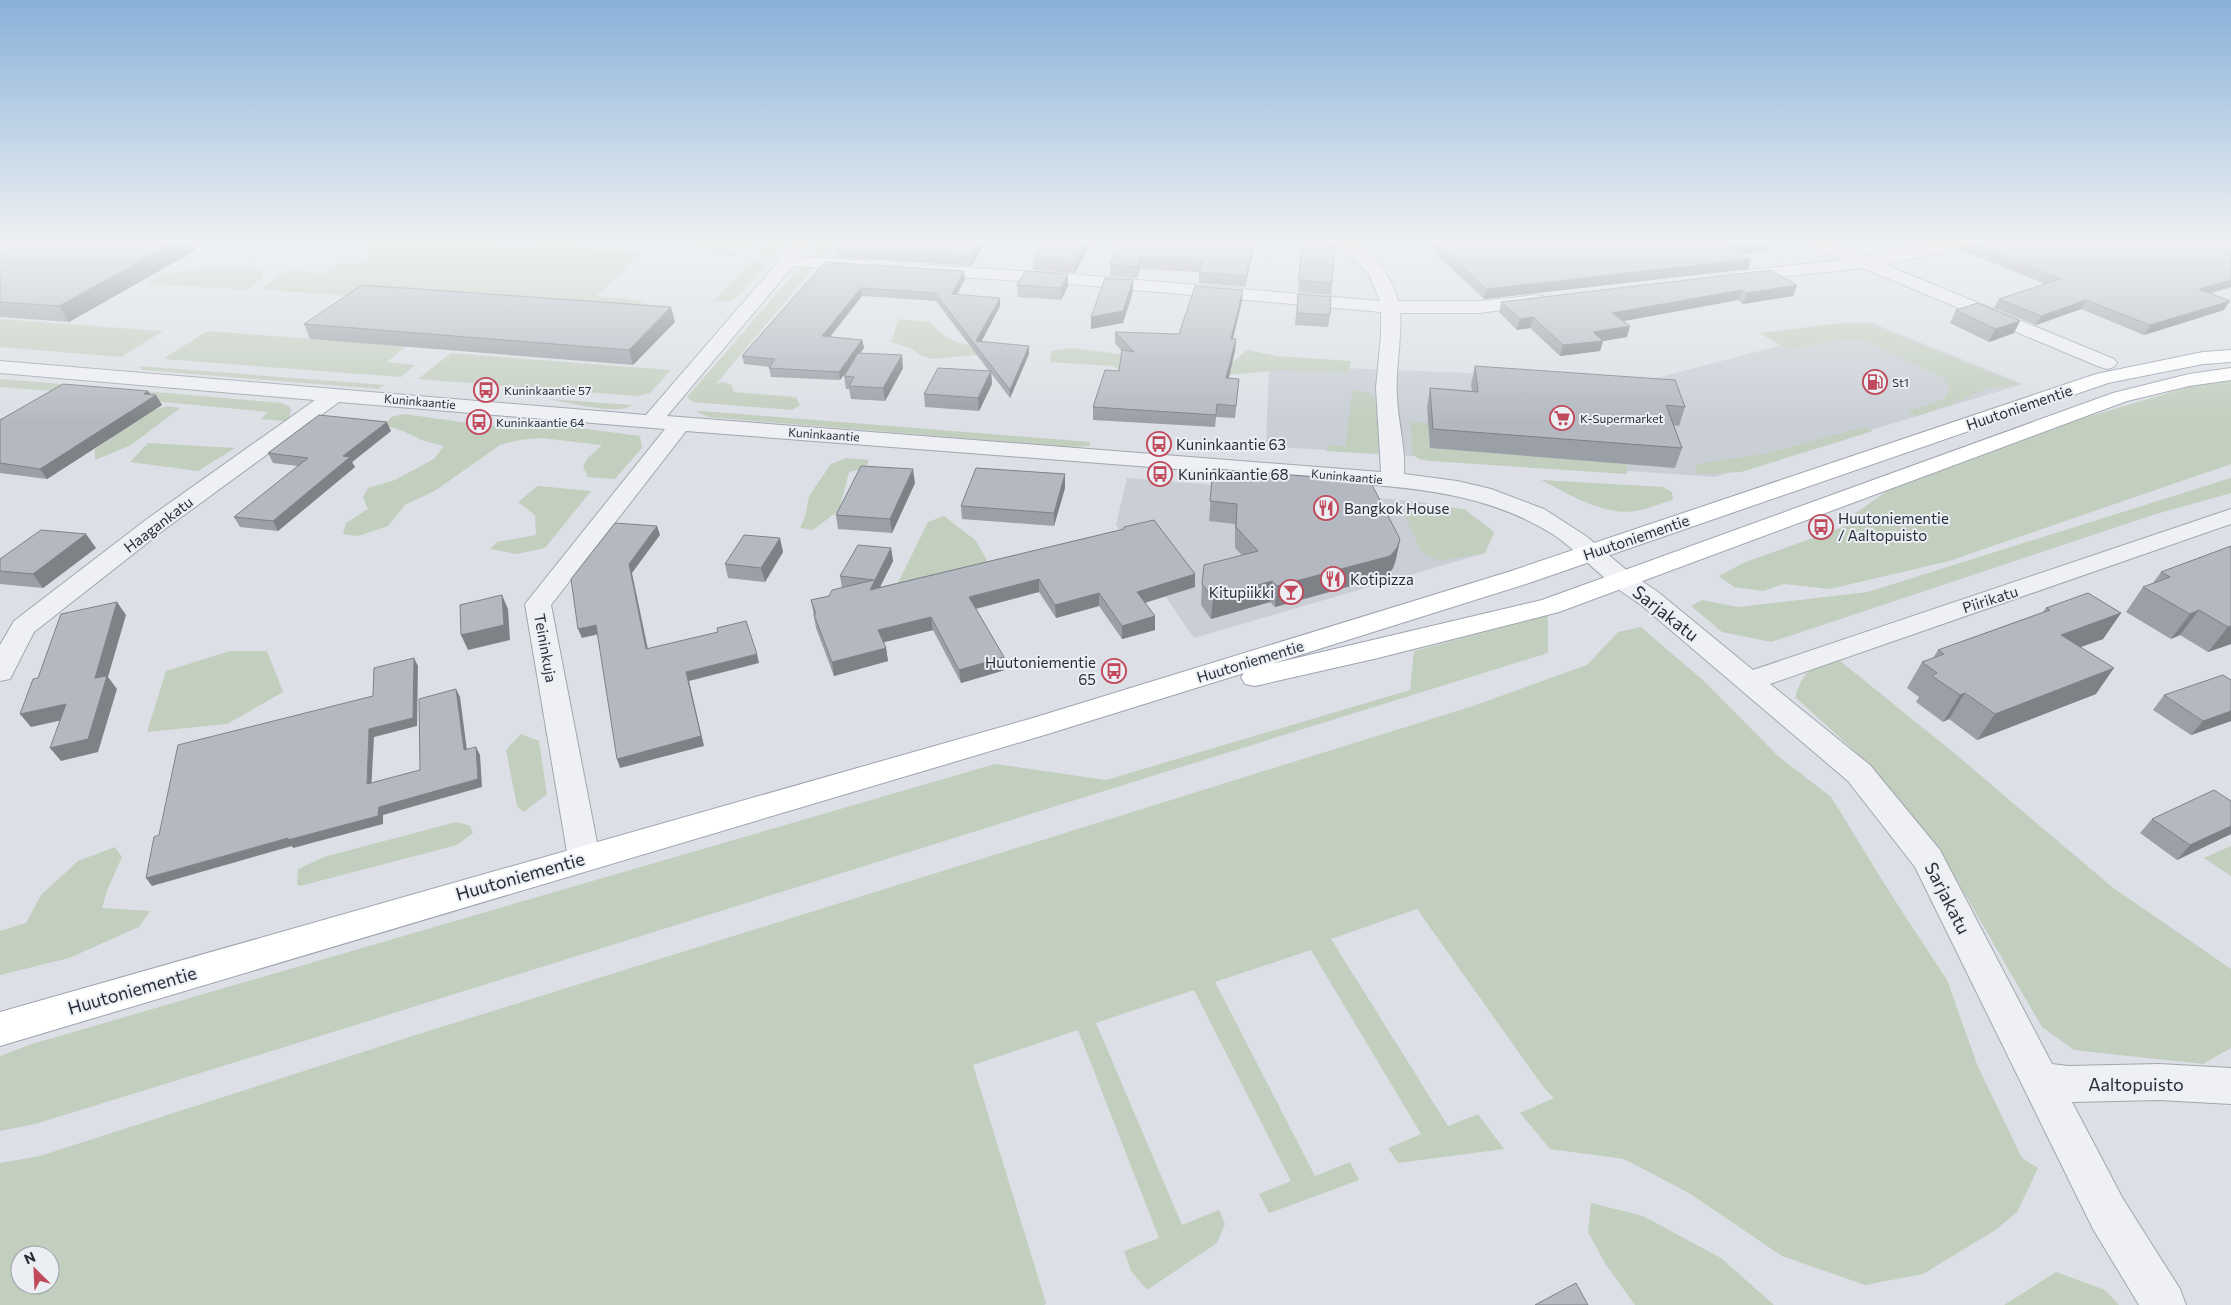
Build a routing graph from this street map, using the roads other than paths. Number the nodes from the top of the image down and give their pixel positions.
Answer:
1 (754, 301) edge
2 (1320, 301) edge
3 (1388, 301) edge
4 (1531, 301) edge
5 (1955, 301) edge
6 (1390, 307) junction
7 (2231, 356) edge
8 (2107, 363) dead end
9 (0, 367) edge
10 (2231, 374) edge
11 (336, 394) junction
12 (652, 420) junction
13 (680, 424) junction
14 (1392, 480) junction
15 (2228, 519) edge
16 (1592, 552) junction
17 (1621, 579) junction
18 (12, 626) edge
19 (0, 672) edge
20 (1749, 681) junction
21 (1041, 726) junction
22 (584, 858) junction
23 (0, 1029) edge
24 (2040, 1080) junction
25 (2231, 1086) edge
26 (2164, 1305) edge

1 - 12 street
2 - 6 street
3 - 6 street
4 - 6 street
5 - 8 street
6 - 14 street
7 - 16 main road, Huutoniementie
9 - 11 street, Kuninkaantie
10 - 17 main road, Huutoniementie
11 - 12 street, Kuninkaantie
11 - 18 street, Haagankatu
12 - 13 street, Kuninkaantie
13 - 14 street, Kuninkaantie
13 - 22 street, Teininkuja
14 - 16 street, Kuninkaantie
15 - 20 street, Piirikatu
16 - 17 street, Kuninkaantie
16 - 21 main road, Huutoniementie
17 - 20 street, Sarjakatu
17 - 21 main road, Huutoniementie
18 - 19 street, Haagankatu
20 - 24 street, Sarjakatu
21 - 22 main road, Huutoniementie
22 - 23 main road, Huutoniementie
24 - 25 street, Aaltopuisto
24 - 26 street, Sarjakatu

